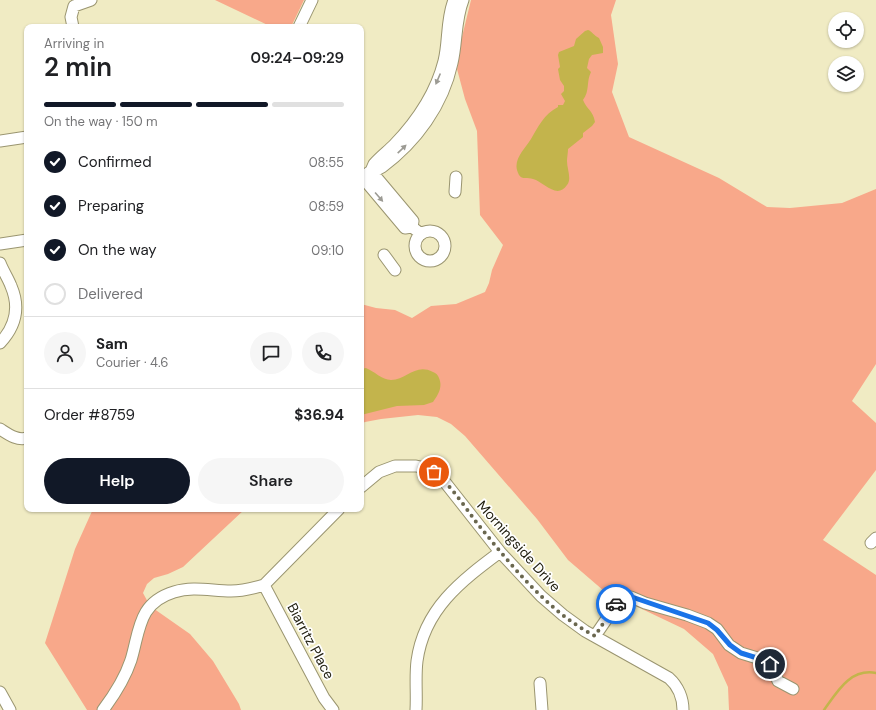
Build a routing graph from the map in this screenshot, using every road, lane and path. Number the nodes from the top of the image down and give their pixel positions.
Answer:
1 (91, 0) edge
2 (312, 0) edge
3 (454, 0) edge
4 (464, 0) edge
5 (72, 24) edge
6 (301, 24) edge
7 (452, 24) junction
8 (24, 138) edge
9 (0, 141) edge
10 (365, 176) edge
11 (456, 177) dead end
12 (455, 192) dead end
13 (417, 230) dead end
14 (24, 240) edge
15 (0, 244) edge
16 (384, 254) dead end
17 (0, 263) edge
18 (395, 270) dead end
19 (0, 343) edge
20 (0, 429) edge
21 (24, 439) edge
22 (364, 483) edge
23 (336, 512) edge
24 (500, 552) junction
25 (264, 585) junction
26 (595, 636) junction
27 (540, 683) dead end
28 (793, 689) dead end
29 (0, 692) edge
30 (10, 710) edge
31 (103, 710) edge
32 (333, 710) edge
33 (416, 710) edge
34 (542, 710) edge
35 (683, 710) edge

1 - 5 street
2 - 6 street
3 - 7 street
4 - 7 street
7 - 10 street
8 - 9 street
10 - 13 street
11 - 12 street
14 - 15 street
16 - 18 street
17 - 19 street
20 - 21 street
22 - 24 street, Morningside Drive
23 - 25 street
24 - 26 street, Morningside Drive
24 - 33 street
25 - 31 street
25 - 32 street, Biarritz Place
26 - 28 street
26 - 35 street, Morningside Drive
27 - 34 street
29 - 30 street

